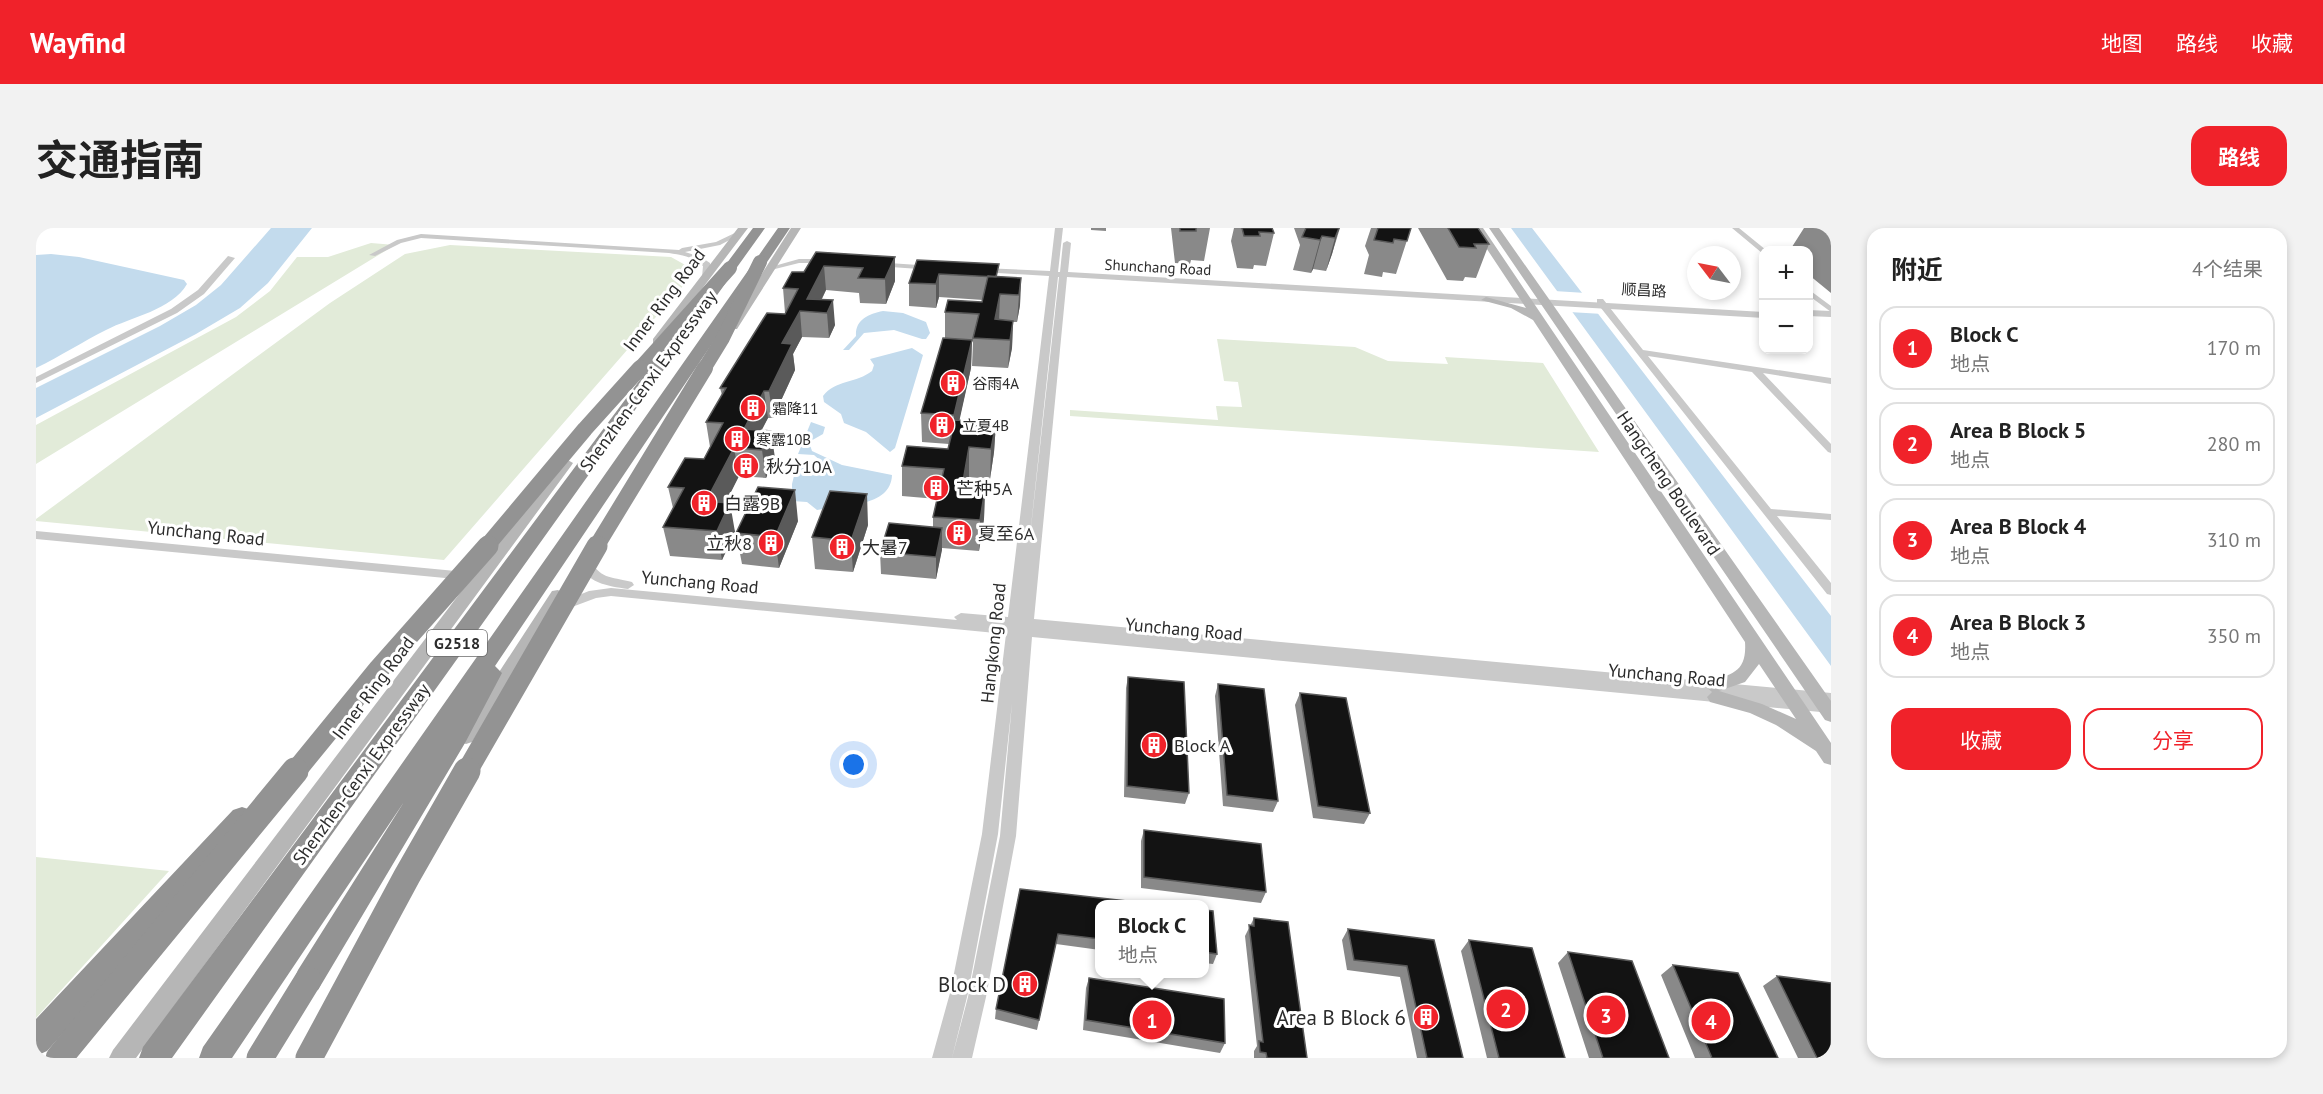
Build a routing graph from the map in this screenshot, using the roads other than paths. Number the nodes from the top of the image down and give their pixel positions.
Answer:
1 (438, 228) edge
2 (784, 228) edge
3 (796, 228) edge
4 (1059, 228) edge
5 (1068, 228) edge
6 (1478, 228) edge
7 (1494, 228) edge
8 (1735, 228) edge
9 (747, 230) edge
10 (445, 237) junction
11 (785, 246) junction
12 (1759, 248) edge
13 (669, 251) junction
14 (373, 255) dead end
15 (231, 258) dead end
16 (832, 258) edge
17 (863, 261) edge
18 (841, 262) edge
19 (766, 265) junction
20 (943, 266) edge
21 (730, 268) junction
22 (977, 268) edge
23 (1058, 273) junction
24 (706, 277) junction
25 (1511, 278) junction
26 (1813, 294) edge
27 (1486, 297) junction
28 (1525, 299) junction
29 (1551, 301) junction
30 (1599, 304) junction
31 (1831, 310) edge
32 (1759, 313) edge
33 (1813, 315) edge
34 (1536, 317) junction
35 (1831, 317) edge
36 (1640, 352) junction
37 (1754, 369) junction
38 (36, 380) edge
39 (1831, 381) edge
40 (1831, 450) edge
41 (1768, 512) junction
42 (1831, 517) edge
43 (36, 535) edge
44 (583, 556) junction
45 (542, 577) junction
46 (480, 578) junction
47 (1831, 591) edge
48 (540, 622) junction
49 (1020, 627) junction
50 (1753, 641) junction
51 (379, 669) junction
52 (1715, 692) junction
53 (1792, 699) junction
54 (1827, 705) edge
55 (1831, 758) edge
56 (36, 1041) edge
57 (59, 1058) edge
58 (121, 1058) edge
59 (154, 1058) edge
60 (214, 1058) edge
61 (259, 1058) edge
62 (309, 1058) edge
63 (942, 1058) edge
64 (962, 1058) edge

1 - 10 street
2 - 19 highway, Shenzhen-Cenxi Expressway / G2518
3 - 11 main road
4 - 23 street, Hangkong Road
5 - 23 street, Hangkong Road
6 - 25 main road, Hangcheng Boulevard
7 - 29 main road, Hangcheng Boulevard
8 - 12 street
9 - 13 street
9 - 21 highway, Shenzhen-Cenxi Expressway / G2518
9 - 24 main road, Inner Ring Road
10 - 13 street
10 - 14 street
11 - 16 street
11 - 19 main road
13 - 24 street
15 - 38 street
17 - 20 street
18 - 19 street
19 - 44 main road
19 - 45 highway, Shenzhen-Cenxi Expressway / G2518, bridge
19 - 62 highway, bridge
21 - 51 highway, bridge
21 - 59 highway, Shenzhen-Cenxi Expressway / G2518, bridge
22 - 23 street, Shunchang Road
23 - 27 street, Shunchang Road
23 - 49 street, Hangkong Road
24 - 46 main road, Inner Ring Road
25 - 27 main road
25 - 28 main road, Hangcheng Boulevard
26 - 31 street
27 - 28 street, Shunchang Road
27 - 34 main road
28 - 29 street, Shunchang Road
28 - 34 main road, Hangcheng Boulevard
29 - 30 street, 顺昌路
29 - 54 main road, Hangcheng Boulevard
30 - 32 street, 顺昌路
30 - 36 street
33 - 35 street
34 - 50 main road, Hangcheng Boulevard
36 - 37 street
36 - 41 street
37 - 39 street
37 - 40 street
41 - 42 street
41 - 47 street
43 - 46 street, Yunchang Road
44 - 48 main road
44 - 49 street, Yunchang Road
45 - 60 highway, Shenzhen-Cenxi Expressway / G2518
45 - 61 highway, bridge
46 - 58 main road, Inner Ring Road
48 - 49 street, Yunchang Road
48 - 61 main road
49 - 52 street, Yunchang Road
49 - 63 street, Hangkong Road
49 - 64 street, Hangkong Road
50 - 52 main road
50 - 53 main road, Hangcheng Boulevard
51 - 56 highway, bridge
51 - 57 highway, bridge
52 - 53 street, Yunchang Road
52 - 55 main road
53 - 54 street, Yunchang Road
53 - 55 main road, Hangcheng Boulevard

